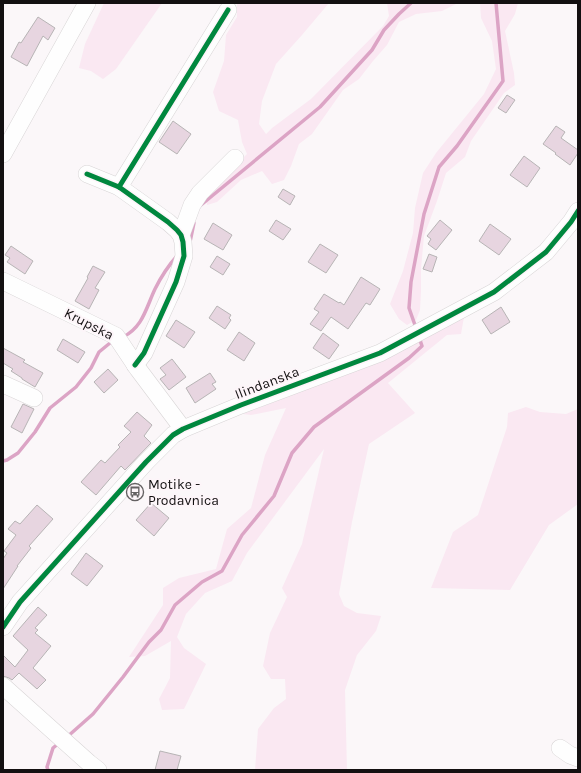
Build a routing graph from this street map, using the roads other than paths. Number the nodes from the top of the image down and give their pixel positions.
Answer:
1 (87, 3) edge
2 (228, 10) dead end
3 (3, 154) edge
4 (235, 158) dead end
5 (87, 174) dead end
6 (119, 187) junction
7 (578, 211) edge
8 (183, 244) junction
9 (3, 281) edge
10 (135, 365) junction
11 (3, 384) edge
12 (34, 398) dead end
13 (183, 429) junction
14 (3, 627) edge
15 (3, 686) edge
16 (560, 748) dead end
17 (578, 758) edge
18 (98, 770) edge

1 - 3 street
2 - 6 street
4 - 8 street
5 - 6 street
6 - 8 street
7 - 13 street, Ilindanska
8 - 10 street
9 - 10 street, Krupska
10 - 13 street, Krupska
11 - 12 street
13 - 14 street, Ilindanska
15 - 18 street
16 - 17 street

